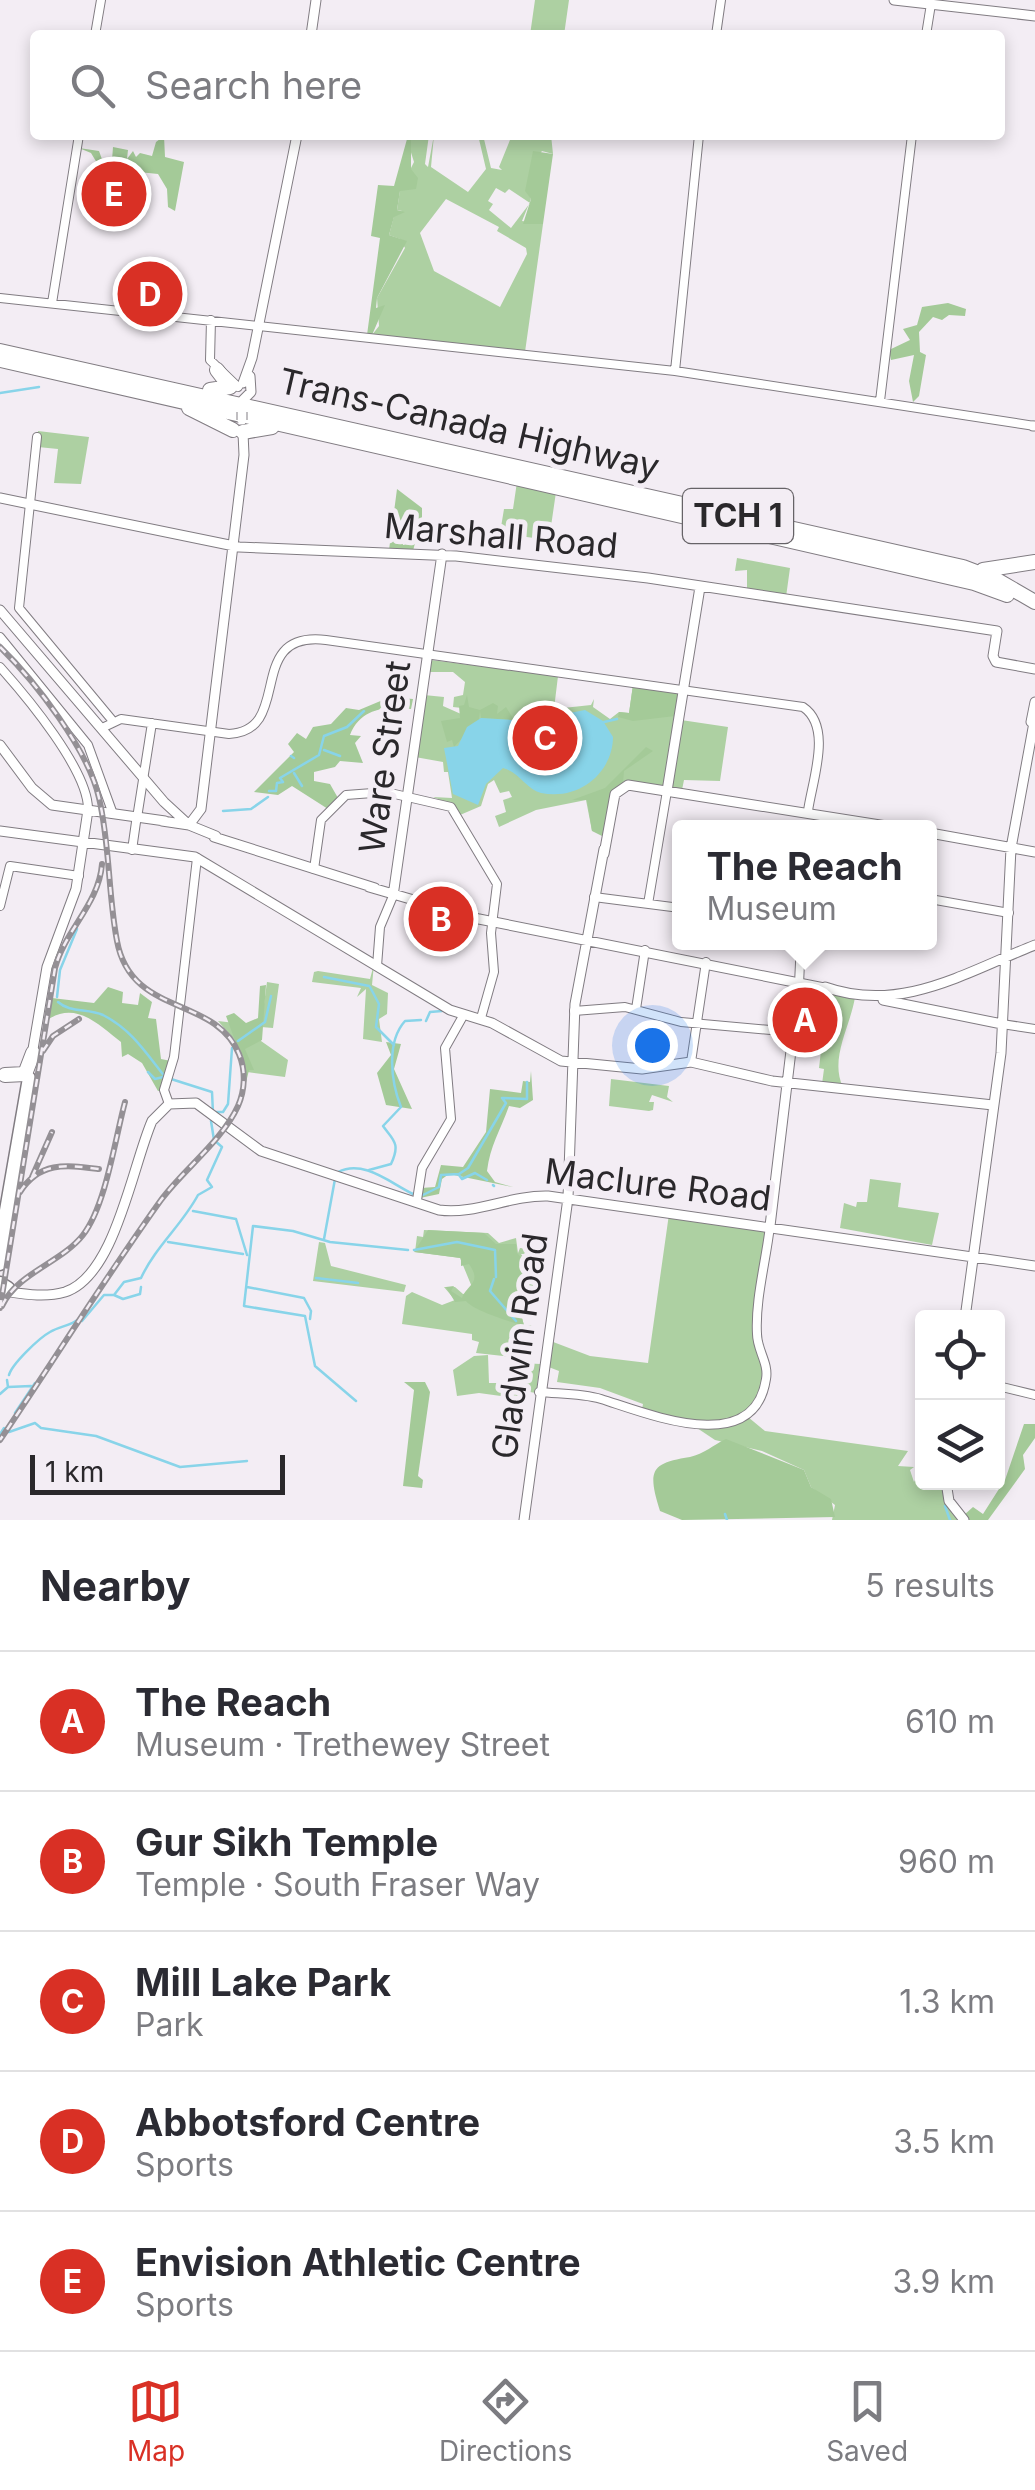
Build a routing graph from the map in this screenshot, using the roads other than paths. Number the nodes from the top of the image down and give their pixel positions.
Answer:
1 (101, 0) edge
2 (316, 0) edge
3 (722, 0) edge
4 (894, 0) edge
5 (931, 4) junction
6 (1035, 16) edge
7 (96, 30) edge
8 (313, 30) edge
9 (717, 30) edge
10 (927, 30) edge
11 (78, 140) edge
12 (296, 140) edge
13 (699, 140) edge
14 (911, 140) edge
15 (0, 298) edge
16 (52, 303) junction
17 (211, 320) junction
18 (270, 327) joint
19 (255, 330) junction
20 (0, 352) edge
21 (0, 360) edge
22 (219, 371) junction
23 (675, 371) junction
24 (152, 382) junction
25 (126, 388) junction
26 (201, 390) junction
27 (880, 402) junction
28 (241, 407) junction
29 (1034, 426) edge
30 (380, 434) junction
31 (330, 435) junction
32 (37, 438) dead end
33 (0, 498) edge
34 (30, 504) junction
35 (234, 546) junction
36 (442, 554) junction
37 (929, 559) junction
38 (1035, 564) edge
39 (700, 587) junction
40 (1035, 601) edge
41 (0, 610) edge
42 (1035, 611) edge
43 (0, 637) edge
44 (427, 657) junction
45 (0, 667) edge
46 (1035, 669) edge
47 (684, 690) junction
48 (1035, 702) edge
49 (1035, 717) edge
50 (112, 720) junction
51 (152, 723) junction
52 (206, 727) junction
53 (102, 728) junction
54 (0, 745) edge
55 (125, 759) junction
56 (1022, 784) junction
57 (154, 790) junction
58 (668, 791) junction
59 (407, 794) junction
60 (202, 805) junction
61 (805, 808) junction
62 (88, 810) junction
63 (113, 814) junction
64 (138, 818) junction
65 (861, 820) edge
66 (186, 825) junction
67 (0, 831) edge
68 (937, 834) edge
69 (83, 847) junction
70 (1012, 848) junction
71 (132, 850) junction
72 (1035, 852) edge
73 (199, 861) junction
74 (314, 869) junction
75 (79, 876) junction
76 (392, 895) junction
77 (595, 897) junction
78 (937, 900) edge
79 (648, 904) junction
80 (2, 906) edge
81 (672, 907) edge
82 (1008, 910) junction
83 (490, 918) junction
84 (586, 939) junction
85 (1035, 946) edge
86 (801, 950) edge
87 (645, 951) junction
88 (1008, 957) junction
89 (704, 961) junction
90 (377, 966) junction
91 (797, 982) junction
92 (904, 996) junction
93 (874, 997) junction
94 (914, 1007) junction
95 (636, 1009) junction
96 (574, 1010) junction
97 (463, 1016) junction
98 (481, 1018) junction
99 (696, 1023) junction
100 (1002, 1024) junction
101 (1035, 1029) edge
102 (793, 1032) junction
103 (32, 1054) junction
104 (572, 1062) junction
105 (691, 1062) junction
106 (2, 1076) edge
107 (28, 1080) junction
108 (786, 1083) junction
109 (168, 1103) junction
110 (993, 1105) junction
111 (568, 1197) junction
112 (417, 1202) junction
113 (3, 1221) edge
114 (769, 1223) junction
115 (972, 1254) junction
116 (0, 1264) edge
117 (1035, 1264) edge
118 (3, 1289) edge
119 (966, 1310) edge
120 (1005, 1388) edge
121 (540, 1392) junction
122 (1035, 1396) edge
123 (947, 1490) edge
124 (524, 1520) edge
125 (964, 1520) edge

1 - 7 street
2 - 8 main road
3 - 9 street
4 - 5 main road
5 - 6 main road
5 - 10 street
11 - 16 street
12 - 19 main road
13 - 23 street
14 - 27 street
15 - 16 street
16 - 17 street
17 - 19 street
17 - 22 street
18 - 19 main road
18 - 23 street
19 - 28 main road
20 - 24 highway, Trans-Canada Highway / TCH 1
21 - 25 highway, Trans-Canada Highway / TCH 1
22 - 26 highway
22 - 28 street
23 - 27 street
24 - 26 highway
24 - 30 highway, Trans-Canada Highway / TCH 1
25 - 28 highway
25 - 31 highway, Trans-Canada Highway / TCH 1
26 - 28 highway
27 - 29 street
28 - 30 highway
28 - 31 highway
28 - 35 main road
30 - 37 highway, Trans-Canada Highway / TCH 1
31 - 42 highway, Trans-Canada Highway / TCH 1
32 - 34 street
33 - 34 main road, Marshall Road
34 - 35 main road, Marshall Road
34 - 50 street
35 - 36 main road, Marshall Road
35 - 52 main road
36 - 39 main road, Marshall Road
36 - 44 main road, Ware Street
37 - 38 highway
37 - 40 highway, Trans-Canada Highway / TCH 1
38 - 40 highway
39 - 46 main road, Marshall Road
39 - 47 main road
41 - 53 main road
43 - 63 street
44 - 47 street
44 - 52 street
44 - 59 main road, Ware Street
45 - 62 street
47 - 58 main road
47 - 61 street
48 - 56 main road
49 - 56 main road
50 - 51 street
50 - 53 street
51 - 52 street
51 - 57 street
52 - 60 main road
53 - 55 main road
53 - 55 main road
54 - 62 main road
55 - 57 main road
56 - 70 main road
57 - 64 street
57 - 66 main road
58 - 61 main road
58 - 77 main road, Gladwin Road
58 - 79 street
59 - 74 street
59 - 76 main road, Ware Street
59 - 83 street
60 - 66 main road
60 - 66 main road
61 - 65 main road
62 - 63 main road
62 - 69 main road
63 - 64 main road
64 - 66 main road
64 - 71 street
66 - 74 main road
67 - 69 main road
68 - 70 main road
69 - 71 main road
69 - 75 main road
70 - 72 main road
70 - 82 main road
71 - 73 main road
73 - 90 main road
73 - 109 street
74 - 76 main road
75 - 80 street
75 - 103 main road
76 - 83 main road
76 - 90 street, Ware Street
77 - 79 street
77 - 84 main road, Gladwin Road
78 - 82 street
79 - 81 street
82 - 88 main road
83 - 84 main road
83 - 98 street
84 - 87 main road
84 - 96 main road, Gladwin Road
85 - 88 main road
86 - 91 street
87 - 89 main road
87 - 89 main road
87 - 95 street
88 - 92 main road
88 - 100 main road
89 - 91 main road
89 - 99 street
90 - 97 main road
91 - 93 main road
91 - 102 main road
92 - 93 main road
92 - 94 main road
93 - 94 main road
94 - 100 main road
95 - 96 street
95 - 99 street
96 - 104 main road, Gladwin Road
97 - 98 main road
97 - 112 street
98 - 104 main road
99 - 102 street
99 - 105 street
100 - 101 street
100 - 110 main road
102 - 108 main road
103 - 106 highway
103 - 107 main road
104 - 105 main road
104 - 111 main road, Gladwin Road
105 - 108 main road
106 - 107 highway
107 - 113 highway
107 - 113 highway
108 - 110 main road
108 - 114 main road
109 - 112 main road, Maclure Road
109 - 118 main road
110 - 115 main road
111 - 112 main road, Maclure Road
111 - 114 main road, Maclure Road
111 - 121 main road, Gladwin Road
113 - 116 highway
114 - 115 main road, Maclure Road
114 - 121 street
115 - 117 main road, Maclure Road
115 - 119 main road
120 - 122 street
121 - 124 main road, Gladwin Road
123 - 125 main road

